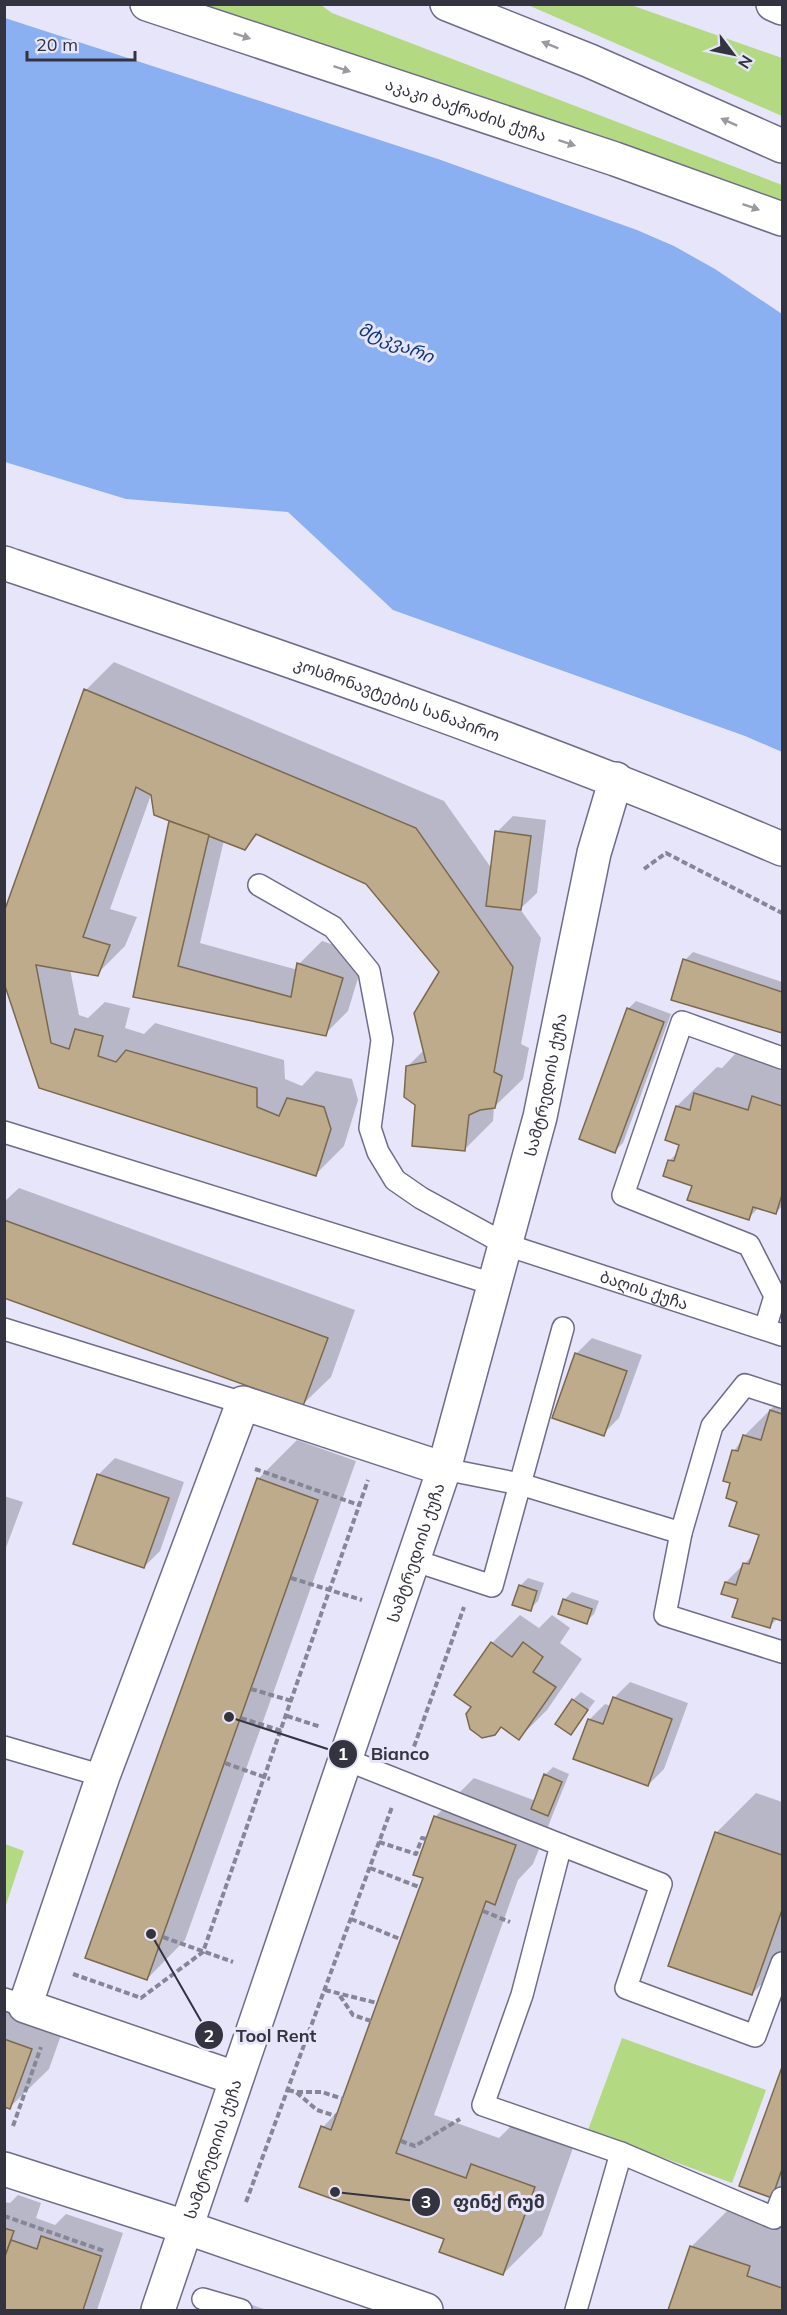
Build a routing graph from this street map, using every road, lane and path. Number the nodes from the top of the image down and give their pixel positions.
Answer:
1 (147, 4) edge
2 (447, 4) edge
3 (773, 4) edge
4 (783, 8) edge
5 (783, 146) edge
6 (783, 219) edge
7 (4, 563) edge
8 (616, 779) junction
9 (783, 849) edge
10 (644, 869) dead end
11 (259, 885) dead end
12 (783, 913) edge
13 (783, 1058) edge
14 (4, 1132) edge
15 (507, 1245) junction
16 (496, 1285) junction
17 (779, 1294) edge
18 (562, 1328) dead end
19 (4, 1329) edge
20 (774, 1332) edge
21 (783, 1397) edge
22 (243, 1403) junction
23 (379, 1448) junction
24 (222, 1458) junction
25 (444, 1469) junction
26 (520, 1484) junction
27 (360, 1505) junction
28 (681, 1533) junction
29 (413, 1560) junction
30 (291, 1578) dead end
31 (473, 1581) junction
32 (330, 1590) junction
33 (396, 1611) junction
34 (783, 1652) edge
35 (251, 1689) dead end
36 (292, 1701) junction
37 (241, 1718) dead end
38 (282, 1731) junction
39 (4, 1747) edge
40 (347, 1760) junction
41 (225, 1763) dead end
42 (103, 1776) junction
43 (270, 1779) dead end
44 (402, 1783) junction
45 (426, 1839) dead end
46 (380, 1842) junction
47 (561, 1845) junction
48 (369, 1868) junction
49 (419, 1887) dead end
50 (351, 1919) junction
51 (163, 1937) dead end
52 (400, 1939) dead end
53 (202, 1952) junction
54 (40, 1962) junction
55 (233, 1962) dead end
56 (783, 1963) edge
57 (325, 1990) junction
58 (339, 1995) junction
59 (377, 2004) dead end
60 (27, 2007) edge
61 (370, 2021) dead end
62 (235, 2078) junction
63 (288, 2090) junction
64 (296, 2092) junction
65 (342, 2099) dead end
66 (483, 2105) junction
67 (336, 2116) dead end
68 (14, 2126) dead end
69 (400, 2140) dead end
70 (621, 2153) junction
71 (4, 2169) edge
72 (783, 2198) edge
73 (246, 2202) dead end
74 (4, 2216) edge
75 (185, 2227) junction
76 (104, 2251) dead end
77 (203, 2299) dead end
78 (158, 2310) edge
79 (241, 2310) edge
80 (426, 2310) edge
81 (576, 2310) edge

1 -> 6 main road, აკაკი ბაქრაძის ქუჩა
5 -> 2 main road
3 - 4 main road
7 - 8 main road, კოსმონავტების სანაპირო
8 - 9 main road, კოსმონავტების სანაპირო
8 - 15 main road, სამტრედიის ქუჩა
10 - 12 path
11 - 15 lane, ბაღის ქუჩა
13 - 17 lane
14 - 16 lane
15 - 16 main road, სამტრედიის ქუჩა
15 - 20 lane, ბაღის ქუჩა
16 - 25 main road, სამტრედიის ქუჩა
17 - 20 lane
18 - 26 lane
19 - 22 lane
21 - 28 lane
22 - 23 main road
22 - 24 main road
23 - 25 main road
23 - 27 path
24 - 27 path
24 - 42 main road
25 - 26 lane
25 - 29 main road, სამტრედიის ქუჩა
26 - 28 lane
26 - 31 lane
27 - 32 path
28 - 34 lane
29 - 31 lane
29 - 33 main road, სამტრედიის ქუჩა
30 - 32 path
31 - 44 path
32 - 33 path
32 - 36 path
33 - 40 main road, სამტრედიის ქუჩა
35 - 36 path
36 - 38 path
37 - 38 path
38 - 53 path
39 - 42 lane
40 - 44 lane
40 - 62 main road, სამტრედიის ქუჩა
41 - 43 path
42 - 54 main road
44 - 46 path
44 - 47 lane
45 - 46 path
46 - 48 path
47 - 56 lane
47 - 66 lane
48 - 49 path
48 - 50 path
50 - 52 path
50 - 57 path
51 - 53 path
53 - 54 path
53 - 55 path
54 - 60 main road
57 - 58 path
57 - 63 path
58 - 59 path
58 - 61 path
60 - 62 main road
60 - 68 path
62 - 75 main road, სამტრედიის ქუჩა
63 - 64 path
63 - 73 path
64 - 65 path
64 - 67 path
66 - 69 path
66 - 70 lane
70 - 72 lane
70 - 81 lane
71 - 75 main road
74 - 76 path
75 - 78 main road, სამტრედიის ქუჩა
75 - 80 main road
77 - 79 lane

